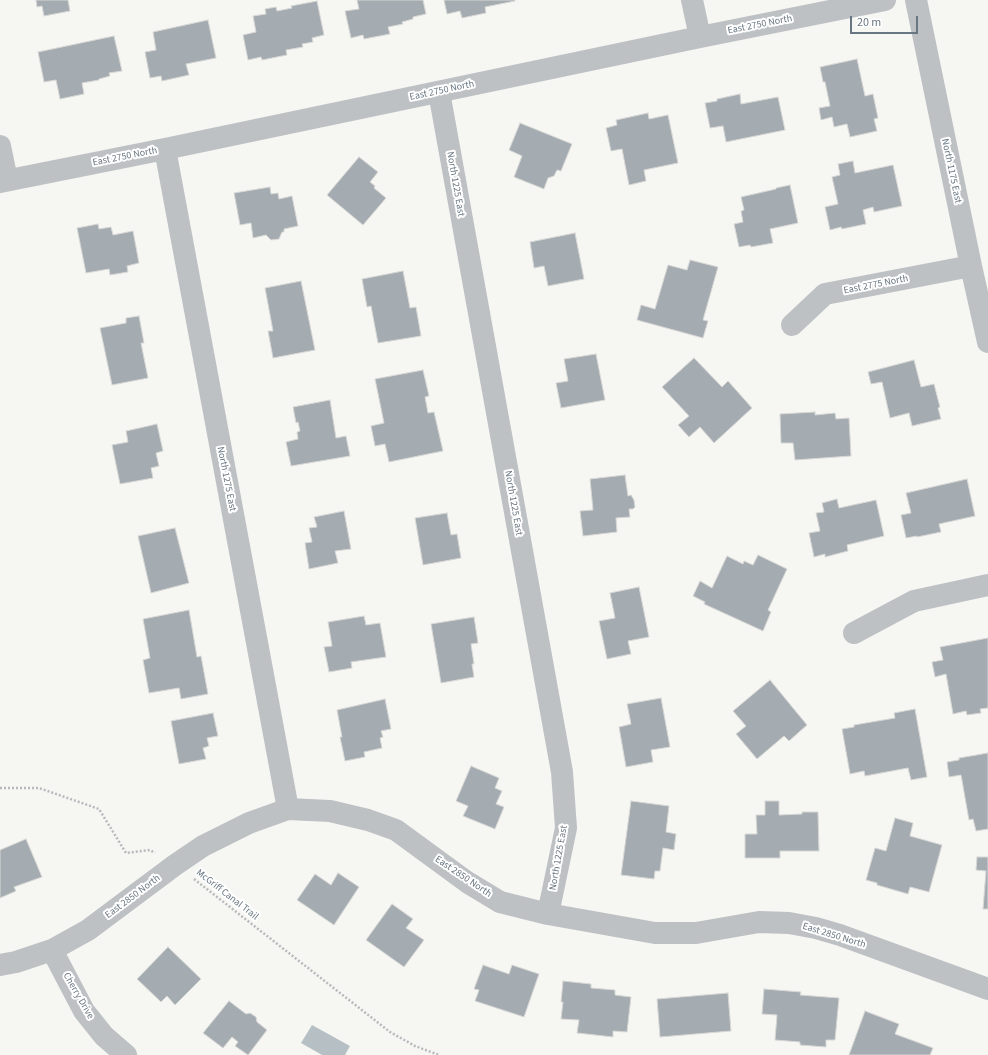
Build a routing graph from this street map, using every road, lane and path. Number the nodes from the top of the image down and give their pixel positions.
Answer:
1 (692, 0) edge
2 (885, 0) edge
3 (916, 0) edge
4 (700, 37) junction
5 (439, 92) junction
6 (0, 146) edge
7 (165, 149) junction
8 (4, 181) edge
9 (971, 266) junction
10 (792, 325) dead end
11 (988, 342) edge
12 (988, 585) edge
13 (854, 633) dead end
14 (0, 788) edge
15 (288, 809) junction
16 (175, 865) junction
17 (548, 914) junction
18 (52, 950) junction
19 (0, 965) edge
20 (988, 989) edge
21 (126, 1055) edge
22 (440, 1055) edge

1 - 4 street
2 - 4 street, East 2750 North
3 - 9 street, North 1175 East
4 - 5 street, East 2750 North
5 - 7 street, East 2750 North
5 - 17 street, North 1225 East
6 - 8 street
7 - 8 street, East 2750 North
7 - 15 street, North 1275 East
9 - 10 street, East 2775 North
9 - 11 street, North 1175 East
12 - 13 street
14 - 16 path, McGriff Canal Trail
15 - 16 street, East 2850 North
15 - 17 street, East 2850 North
16 - 18 street, East 2850 North
16 - 22 path, McGriff Canal Trail
17 - 20 street, East 2850 North
18 - 19 street, East 2850 North
18 - 21 street, Cherry Drive

